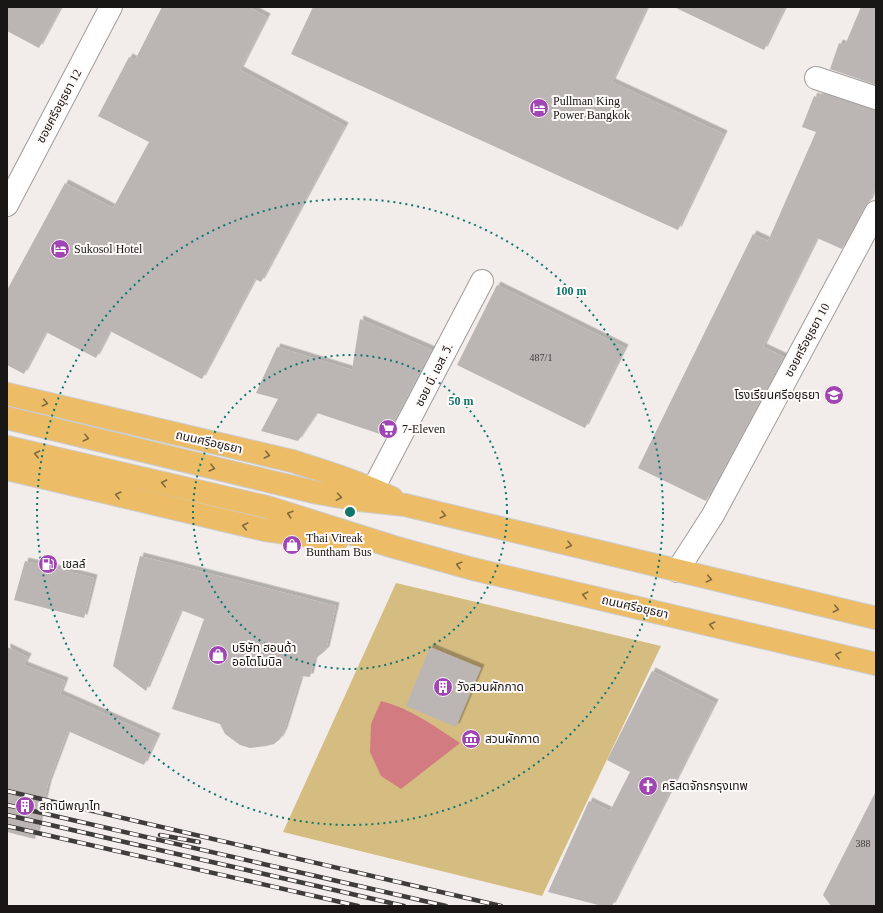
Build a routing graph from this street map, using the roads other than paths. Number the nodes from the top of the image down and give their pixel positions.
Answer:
1 (111, 7) edge
2 (816, 78) dead end
3 (876, 98) edge
4 (7, 205) edge
5 (876, 212) edge
6 (482, 281) dead end
7 (7, 394) edge
8 (7, 418) edge
9 (7, 447) edge
10 (7, 469) edge
11 (373, 489) junction
12 (405, 506) junction
13 (394, 547) junction
14 (677, 571) junction
15 (876, 618) edge
16 (876, 664) edge

1 - 4 street, ซอยศรีอยุธยา 12
2 - 3 street
5 - 14 street, ซอยศรีอยุธยา 10
6 - 11 street, ซอย บี. เอส. วี.
7 -> 11 main road, ถนนศรีอยุธยา
8 -> 12 main road, ถนนศรีอยุธยา
13 -> 9 main road, ถนนศรีอยุธยา
13 -> 10 main road, ถนนศรีอยุธยา
11 - 12 main road, ถนนศรีอยุธยา
12 -> 14 main road, ถนนศรีอยุธยา
16 -> 13 main road, ถนนศรีอยุธยา
14 -> 15 main road, ถนนศรีอยุธยา

